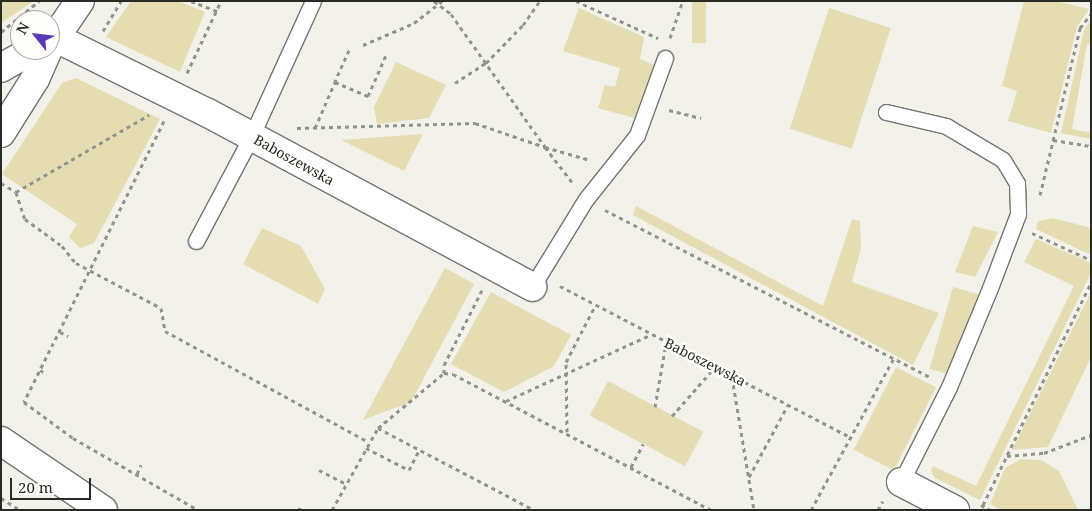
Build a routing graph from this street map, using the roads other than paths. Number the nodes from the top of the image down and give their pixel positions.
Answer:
1 (80, 1) edge
2 (313, 1) edge
3 (60, 27) edge
4 (60, 51) edge
5 (664, 58) road end
6 (16, 60) edge
7 (42, 60) edge
8 (1, 68) edge
9 (886, 112) dead end
10 (255, 128) junction
11 (1, 133) edge
12 (196, 241) dead end
13 (532, 287) joint
14 (1, 441) edge
15 (901, 482) joint
16 (103, 510) edge
17 (955, 510) edge

1 - 3 street
2 - 10 lane
4 - 10 street, Baboszewska
5 - 13 lane
6 - 8 street
7 - 11 street
9 - 15 lane
10 - 12 lane
10 - 13 street, Baboszewska
14 - 16 street
15 - 17 street

